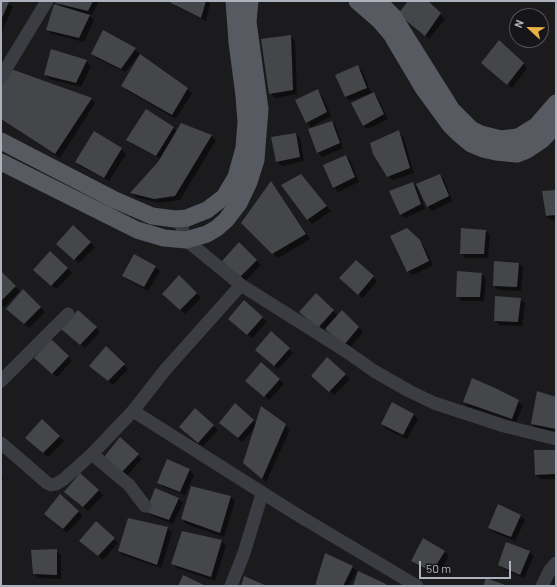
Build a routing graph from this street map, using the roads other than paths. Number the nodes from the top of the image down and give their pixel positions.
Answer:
1 (47, 1) edge
2 (234, 1) edge
3 (250, 1) edge
4 (357, 1) edge
5 (378, 1) edge
6 (1, 77) edge
7 (556, 103) edge
8 (556, 125) edge
9 (1, 141) edge
10 (1, 162) edge
11 (179, 219) junction
12 (186, 240) junction
13 (241, 285) junction
14 (68, 314) dead end
15 (1, 381) edge
16 (133, 410) junction
17 (556, 438) edge
18 (1, 443) edge
19 (92, 454) junction
20 (262, 494) junction
21 (145, 506) dead end
22 (556, 563) edge
23 (396, 581) edge
24 (231, 586) edge
25 (416, 586) edge
26 (542, 586) edge

1 - 6 street
2 - 11 main road
3 - 12 main road
4 - 8 main road
5 - 7 main road
9 - 11 main road
10 - 12 main road
11 - 12 street
12 - 13 street
13 - 16 street
13 - 17 street
14 - 15 street
16 - 19 street
16 - 20 street
18 - 19 street
19 - 21 street
20 - 23 street
20 - 24 street
22 - 26 street
23 - 25 street

